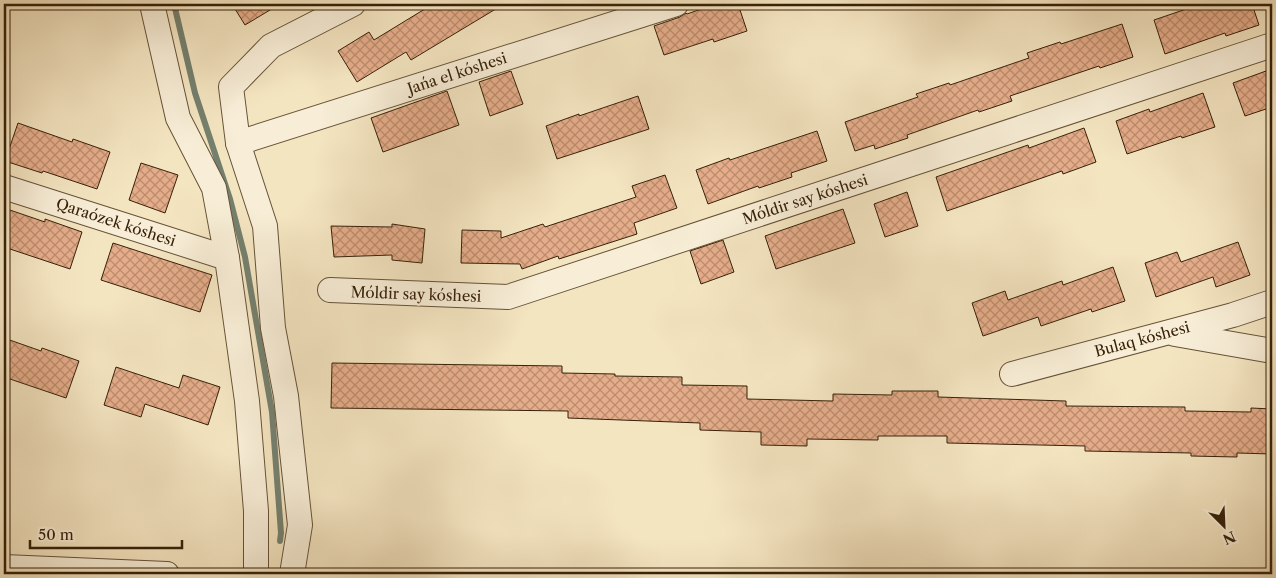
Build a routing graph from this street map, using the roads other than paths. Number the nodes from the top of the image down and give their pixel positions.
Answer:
1 (152, 4) edge
2 (353, 4) edge
3 (676, 4) edge
4 (1272, 45) edge
5 (238, 143) junction
6 (4, 187) edge
7 (228, 258) junction
8 (330, 290) dead end
9 (1272, 302) edge
10 (1168, 332) junction
11 (1272, 351) edge
12 (1012, 374) dead end
13 (4, 567) edge
14 (166, 574) edge
15 (256, 574) edge
16 (292, 574) edge

1 - 7 street
2 - 5 street
3 - 5 street, Jańa el kóshesi
4 - 8 street, Móldir say kóshesi
5 - 16 street
6 - 7 street, Qaraózek kóshesi
7 - 15 street
9 - 10 street, Bulaq kóshesi
10 - 11 street
10 - 12 street, Bulaq kóshesi
13 - 14 street

